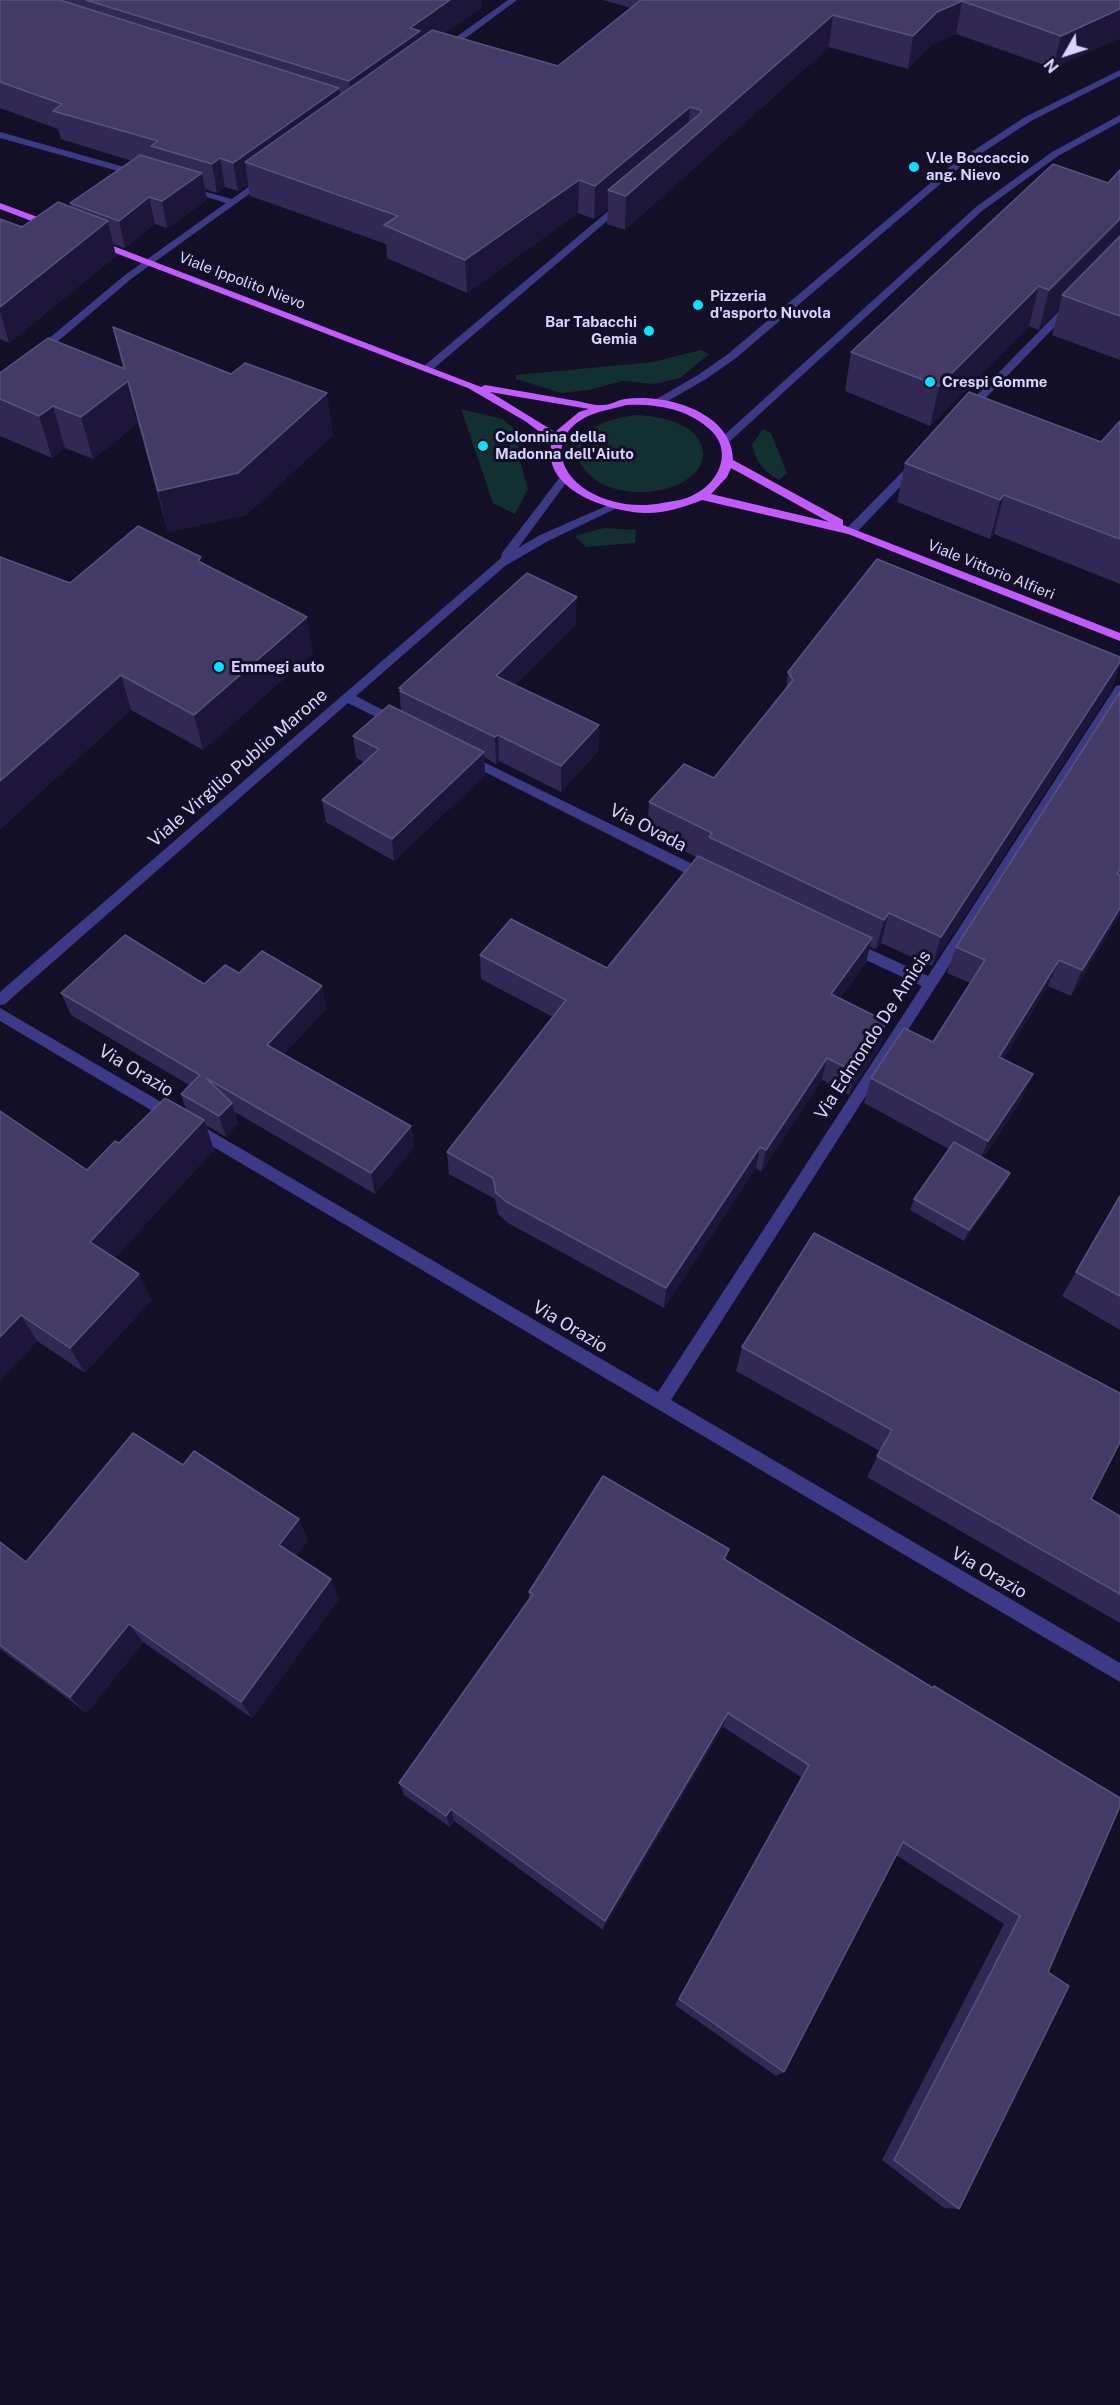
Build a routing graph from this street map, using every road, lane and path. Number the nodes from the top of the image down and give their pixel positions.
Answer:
1 (513, 0) edge
2 (438, 55) edge
3 (1120, 73) edge
4 (1120, 118) edge
5 (0, 135) edge
6 (270, 175) edge
7 (147, 176) edge
8 (180, 186) edge
9 (630, 197) edge
10 (233, 202) junction
11 (0, 206) edge
12 (64, 230) edge
13 (86, 238) edge
14 (150, 262) junction
15 (1079, 297) edge
16 (27, 362) edge
17 (428, 368) junction
18 (472, 386) junction
19 (657, 403) junction
20 (601, 408) junction
21 (963, 415) edge
22 (557, 439) junction
23 (725, 440) junction
24 (922, 458) edge
25 (729, 462) junction
26 (564, 478) junction
27 (701, 496) junction
28 (615, 506) junction
29 (851, 531) junction
30 (501, 563) junction
31 (1120, 638) edge
32 (1120, 689) edge
33 (347, 697) junction
34 (410, 729) edge
35 (453, 750) edge
36 (721, 884) edge
37 (839, 941) edge
38 (929, 983) junction
39 (0, 1000) edge
40 (0, 1014) edge
41 (660, 1403) junction
42 (1120, 1673) edge

1 - 2 street
3 - 19 street
4 - 23 street
5 - 7 street
6 - 10 street
8 - 10 street
9 - 17 street
10 - 14 street
11 - 12 main road
13 - 14 main road, Viale Ippolito Nievo
14 - 16 street
14 - 17 main road, Viale Ippolito Nievo
15 - 21 street
17 - 18 main road, Viale Ippolito Nievo
18 - 20 main road, Viale Ippolito Nievo
18 - 22 main road, Viale Ippolito Nievo
19 - 20 main road
19 - 23 main road
20 - 22 main road
22 - 26 main road
23 - 25 main road
24 - 29 street
25 - 27 main road
25 - 29 main road, Viale Vittorio Alfieri
26 - 28 main road
26 - 30 street, Viale Virgilio Publio Marone
27 - 28 main road
27 - 29 main road, Viale Vittorio Alfieri
28 - 30 street, Viale Virgilio Publio Marone
29 - 31 main road, Viale Vittorio Alfieri
30 - 33 street, Viale Virgilio Publio Marone
32 - 38 street, Via Edmondo De Amicis
33 - 34 street
33 - 39 street, Viale Virgilio Publio Marone
35 - 36 street, Via Ovada
37 - 38 street
38 - 41 street, Via Edmondo De Amicis
40 - 41 street, Via Orazio
41 - 42 street, Via Orazio

